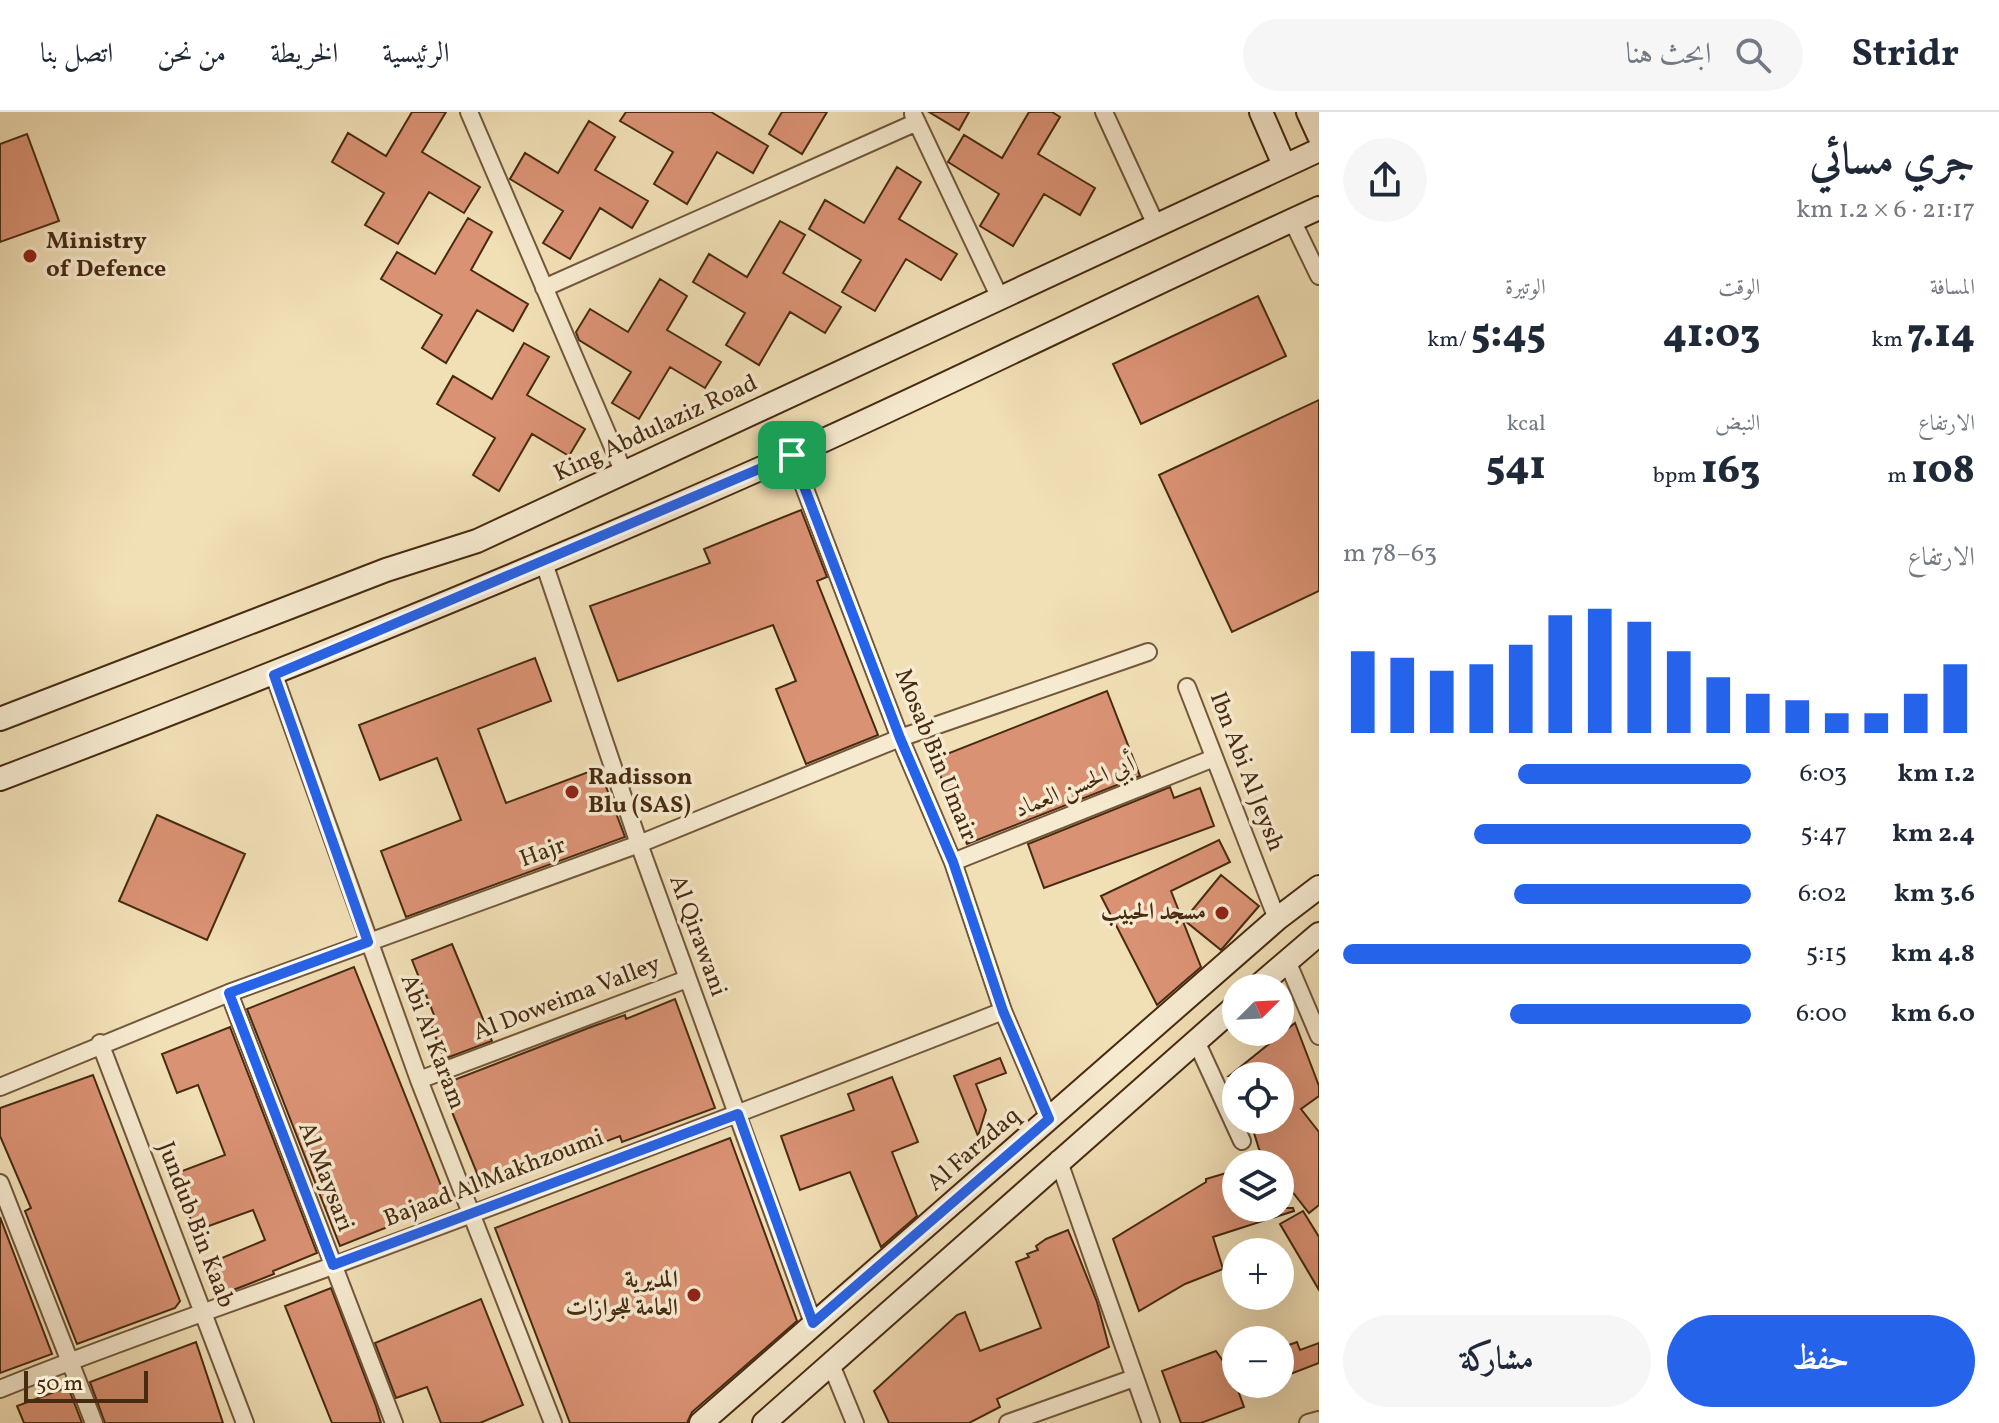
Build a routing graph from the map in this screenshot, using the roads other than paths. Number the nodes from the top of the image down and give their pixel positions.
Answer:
1 (469, 112) edge
2 (1104, 112) edge
3 (1261, 112) edge
4 (1308, 112) edge
5 (914, 117) edge
6 (1319, 136) edge
7 (1319, 150) edge
8 (1284, 165) junction
9 (1319, 208) edge
10 (1292, 220) junction
11 (1156, 225) junction
12 (1319, 276) edge
13 (544, 288) junction
14 (1000, 298) junction
15 (792, 455) junction
16 (624, 473) junction
17 (544, 563) junction
18 (1148, 652) dead end
19 (274, 675) junction
20 (1187, 687) dead end
21 (0, 719) edge
22 (900, 738) junction
23 (1214, 758) junction
24 (0, 779) edge
25 (639, 844) junction
26 (953, 862) junction
27 (1319, 887) edge
28 (1277, 919) junction
29 (1319, 934) edge
30 (368, 942) junction
31 (1287, 961) junction
32 (1272, 974) edge
33 (687, 979) junction
34 (229, 993) junction
35 (1003, 1011) junction
36 (1222, 1018) edge
37 (1319, 1036) edge
38 (1196, 1041) junction
39 (100, 1043) junction
40 (419, 1080) junction
41 (0, 1087) edge
42 (738, 1114) junction
43 (1049, 1119) junction
44 (1242, 1141) dead end
45 (1058, 1159) junction
46 (0, 1183) edge
47 (473, 1212) junction
48 (333, 1265) junction
49 (202, 1310) junction
50 (813, 1323) junction
51 (69, 1361) junction
52 (830, 1362) junction
53 (1134, 1378) junction
54 (0, 1389) edge
55 (94, 1423) edge
56 (245, 1423) edge
57 (394, 1423) edge
58 (553, 1423) edge
59 (701, 1423) edge
60 (764, 1423) edge
61 (855, 1423) edge
62 (1008, 1423) edge
63 (1151, 1423) edge

1 - 13 street
2 - 11 street
3 - 8 main road
4 - 6 main road
5 - 13 street
5 - 14 street
7 - 8 main road, King Abdulaziz Road
8 - 11 main road, King Abdulaziz Road
9 - 10 main road
10 - 12 street
10 - 15 main road
11 - 14 main road, King Abdulaziz Road
13 - 16 street
14 - 16 main road, King Abdulaziz Road
15 - 17 main road
15 - 22 street, Mosab Bin Umair
16 - 21 main road, King Abdulaziz Road
17 - 19 main road
17 - 25 street, Al Qirawani
18 - 22 street, Hajr
19 - 24 main road
19 - 30 street, Abi Al Karam
20 - 23 street, Ibn Abi Al Jeysh
22 - 25 street, Hajr
22 - 26 street, Mosab Bin Umair
23 - 26 street, أبي الحسن العماد
23 - 28 street, Ibn Abi Al Jeysh
25 - 30 street, Hajr
25 - 33 street, Al Qirawani
26 - 35 street, Mosab Bin Umair
27 - 28 main road, Al Farzdaq
28 - 43 main road, Al Farzdaq
29 - 31 main road
30 - 34 street, Hajr
30 - 40 street, Abi Al Karam
31 - 32 main road
31 - 37 street
33 - 40 street, Al Doweima Valley
33 - 42 street, Al Qirawani
34 - 39 street, Hajr
34 - 48 street, Al Maysari
35 - 42 street, Bajaad Al Makhzoumi
35 - 43 street, Mosab Bin Umair
36 - 38 main road
38 - 44 street
38 - 45 main road
39 - 41 street, Hajr
39 - 49 street, Jundub Bin Kaab
40 - 47 street, Abi Al Karam
42 - 47 street, Bajaad Al Makhzoumi
42 - 50 street, Al Qirawani
43 - 50 main road, Al Farzdaq
45 - 52 main road
45 - 53 street
46 - 51 street
47 - 48 street, Bajaad Al Makhzoumi
47 - 58 street, Abi Al Karam
48 - 49 street, Bajaad Al Makhzoumi
48 - 57 street, Al Maysari
49 - 51 street, Bajaad Al Makhzoumi
49 - 56 street, Jundub Bin Kaab
50 - 59 main road, Al Farzdaq
51 - 54 street, Bajaad Al Makhzoumi
51 - 55 street
52 - 60 main road
52 - 61 street
53 - 62 street
53 - 63 street

